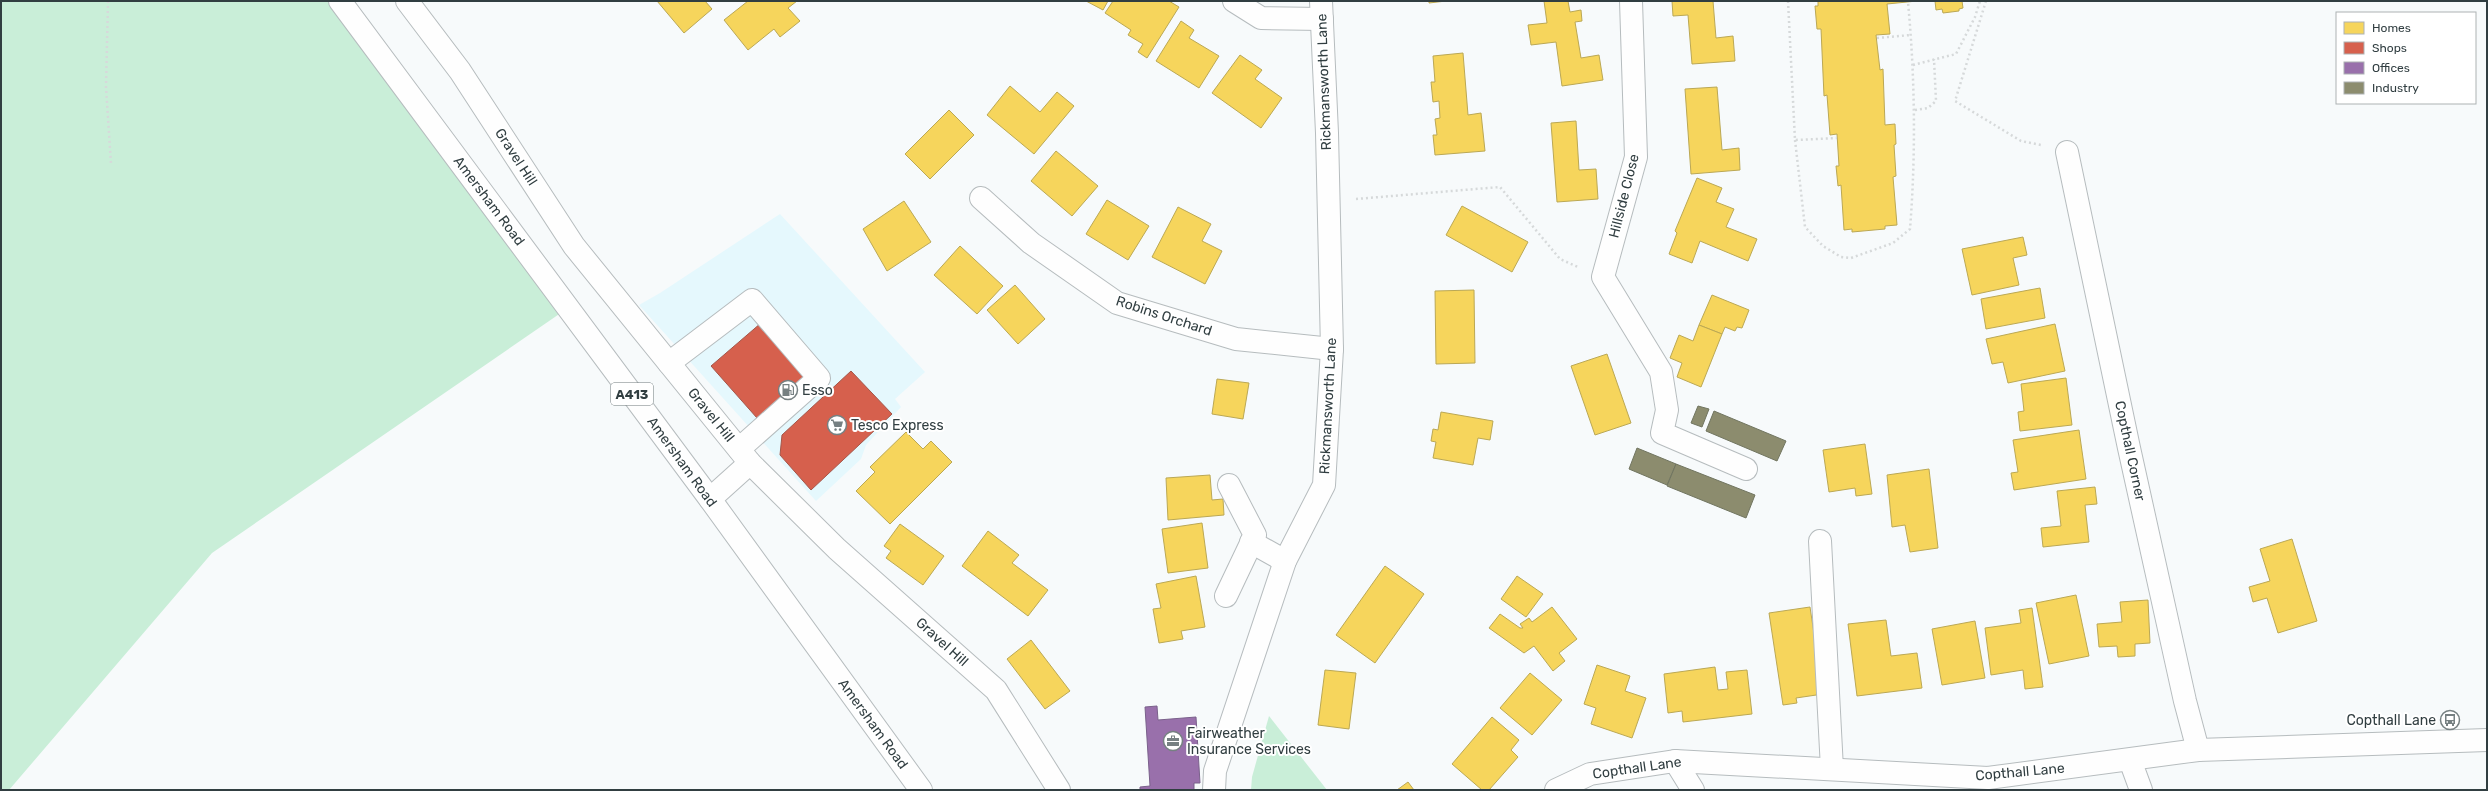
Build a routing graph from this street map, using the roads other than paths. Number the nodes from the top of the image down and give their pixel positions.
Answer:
1 (340, 1) edge
2 (407, 1) edge
3 (1234, 1) edge
4 (1631, 1) edge
5 (1321, 10) edge
6 (2067, 152) road end
7 (981, 198) dead end
8 (1332, 349) junction
9 (669, 364) junction
10 (745, 456) junction
11 (1746, 469) dead end
12 (1229, 485) dead end
13 (710, 500) junction
14 (1820, 541) dead end
15 (1251, 542) junction
16 (1285, 561) junction
17 (1226, 596) dead end
18 (2487, 740) edge
19 (2198, 750) junction
20 (1674, 760) junction
21 (2130, 760) junction
22 (1832, 770) junction
23 (921, 790) edge
24 (1059, 790) edge
25 (1214, 790) edge
26 (1556, 790) edge
27 (1693, 790) edge
28 (2141, 790) edge

1 - 13 main road, Amersham Road / A413
2 - 9 main road, Gravel Hill
3 - 5 main road
4 - 11 main road, Hillside Close
5 - 8 main road, Rickmansworth Lane
6 - 19 main road, Copthall Corner
7 - 8 main road, Robins Orchard
8 - 16 main road, Rickmansworth Lane
9 - 10 main road, Gravel Hill
9 - 10 main road
10 - 13 main road
10 - 24 main road, Gravel Hill
12 - 15 main road
13 - 23 main road, Amersham Road / A413
14 - 22 main road
15 - 16 main road
15 - 17 main road
16 - 25 main road, Rickmansworth Lane
18 - 19 main road, Copthall Lane
19 - 21 main road, Copthall Lane
20 - 22 main road, Copthall Lane
20 - 26 main road, Copthall Lane
20 - 27 main road
21 - 22 main road, Copthall Lane
21 - 28 main road

